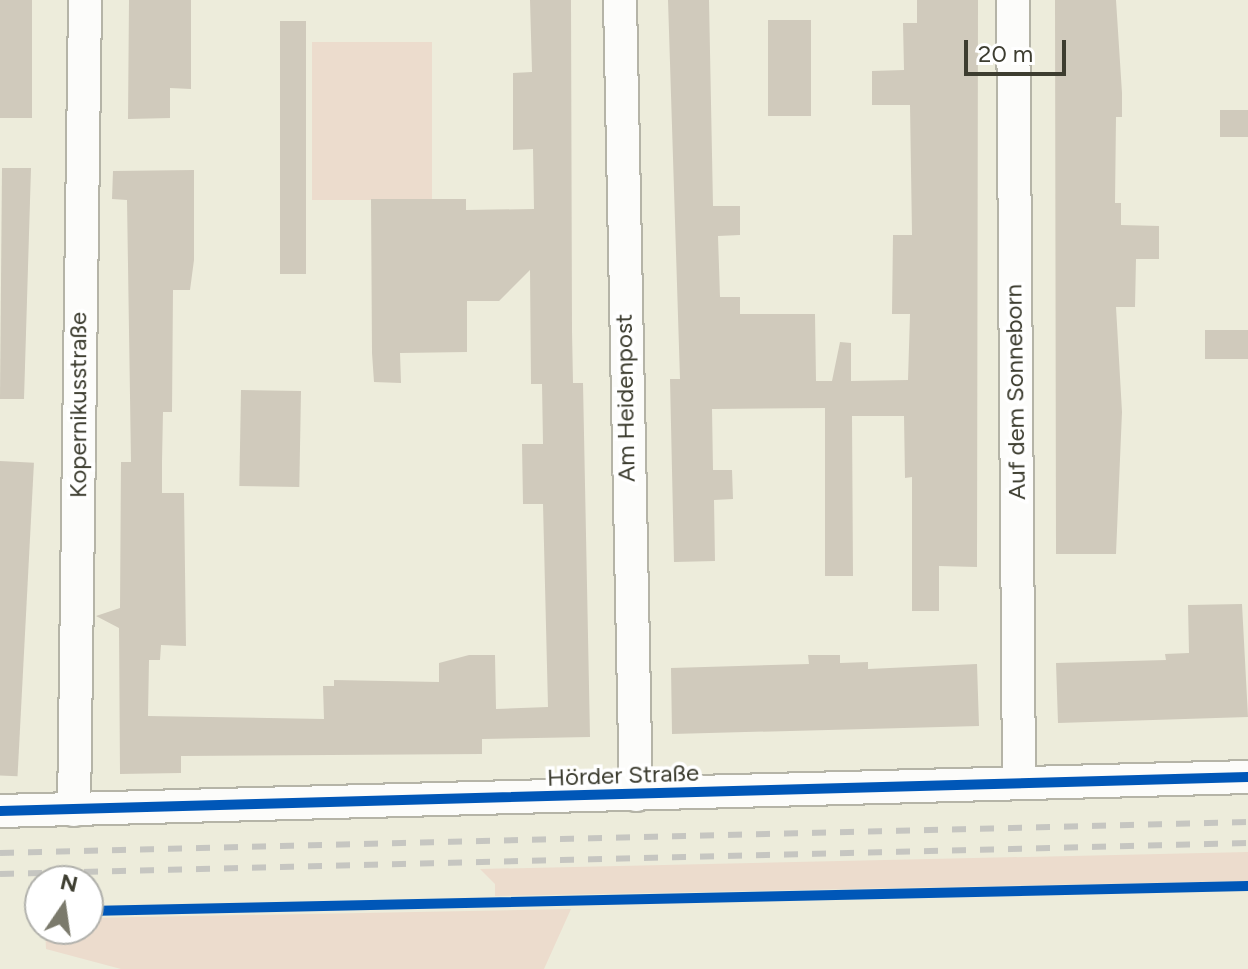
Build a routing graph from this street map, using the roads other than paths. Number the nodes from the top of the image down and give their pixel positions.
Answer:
1 (85, 0) edge
2 (620, 0) edge
3 (1013, 0) edge
4 (1248, 777) edge
5 (1019, 783) junction
6 (636, 795) junction
7 (74, 810) junction
8 (0, 811) edge

1 - 7 street, Kopernikusstraße
2 - 6 street, Am Heidenpost
3 - 5 street, Auf dem Sonneborn
4 - 5 street, Hörder Straße
5 - 6 street, Hörder Straße
6 - 7 street, Hörder Straße
7 - 8 street, Hörder Straße

